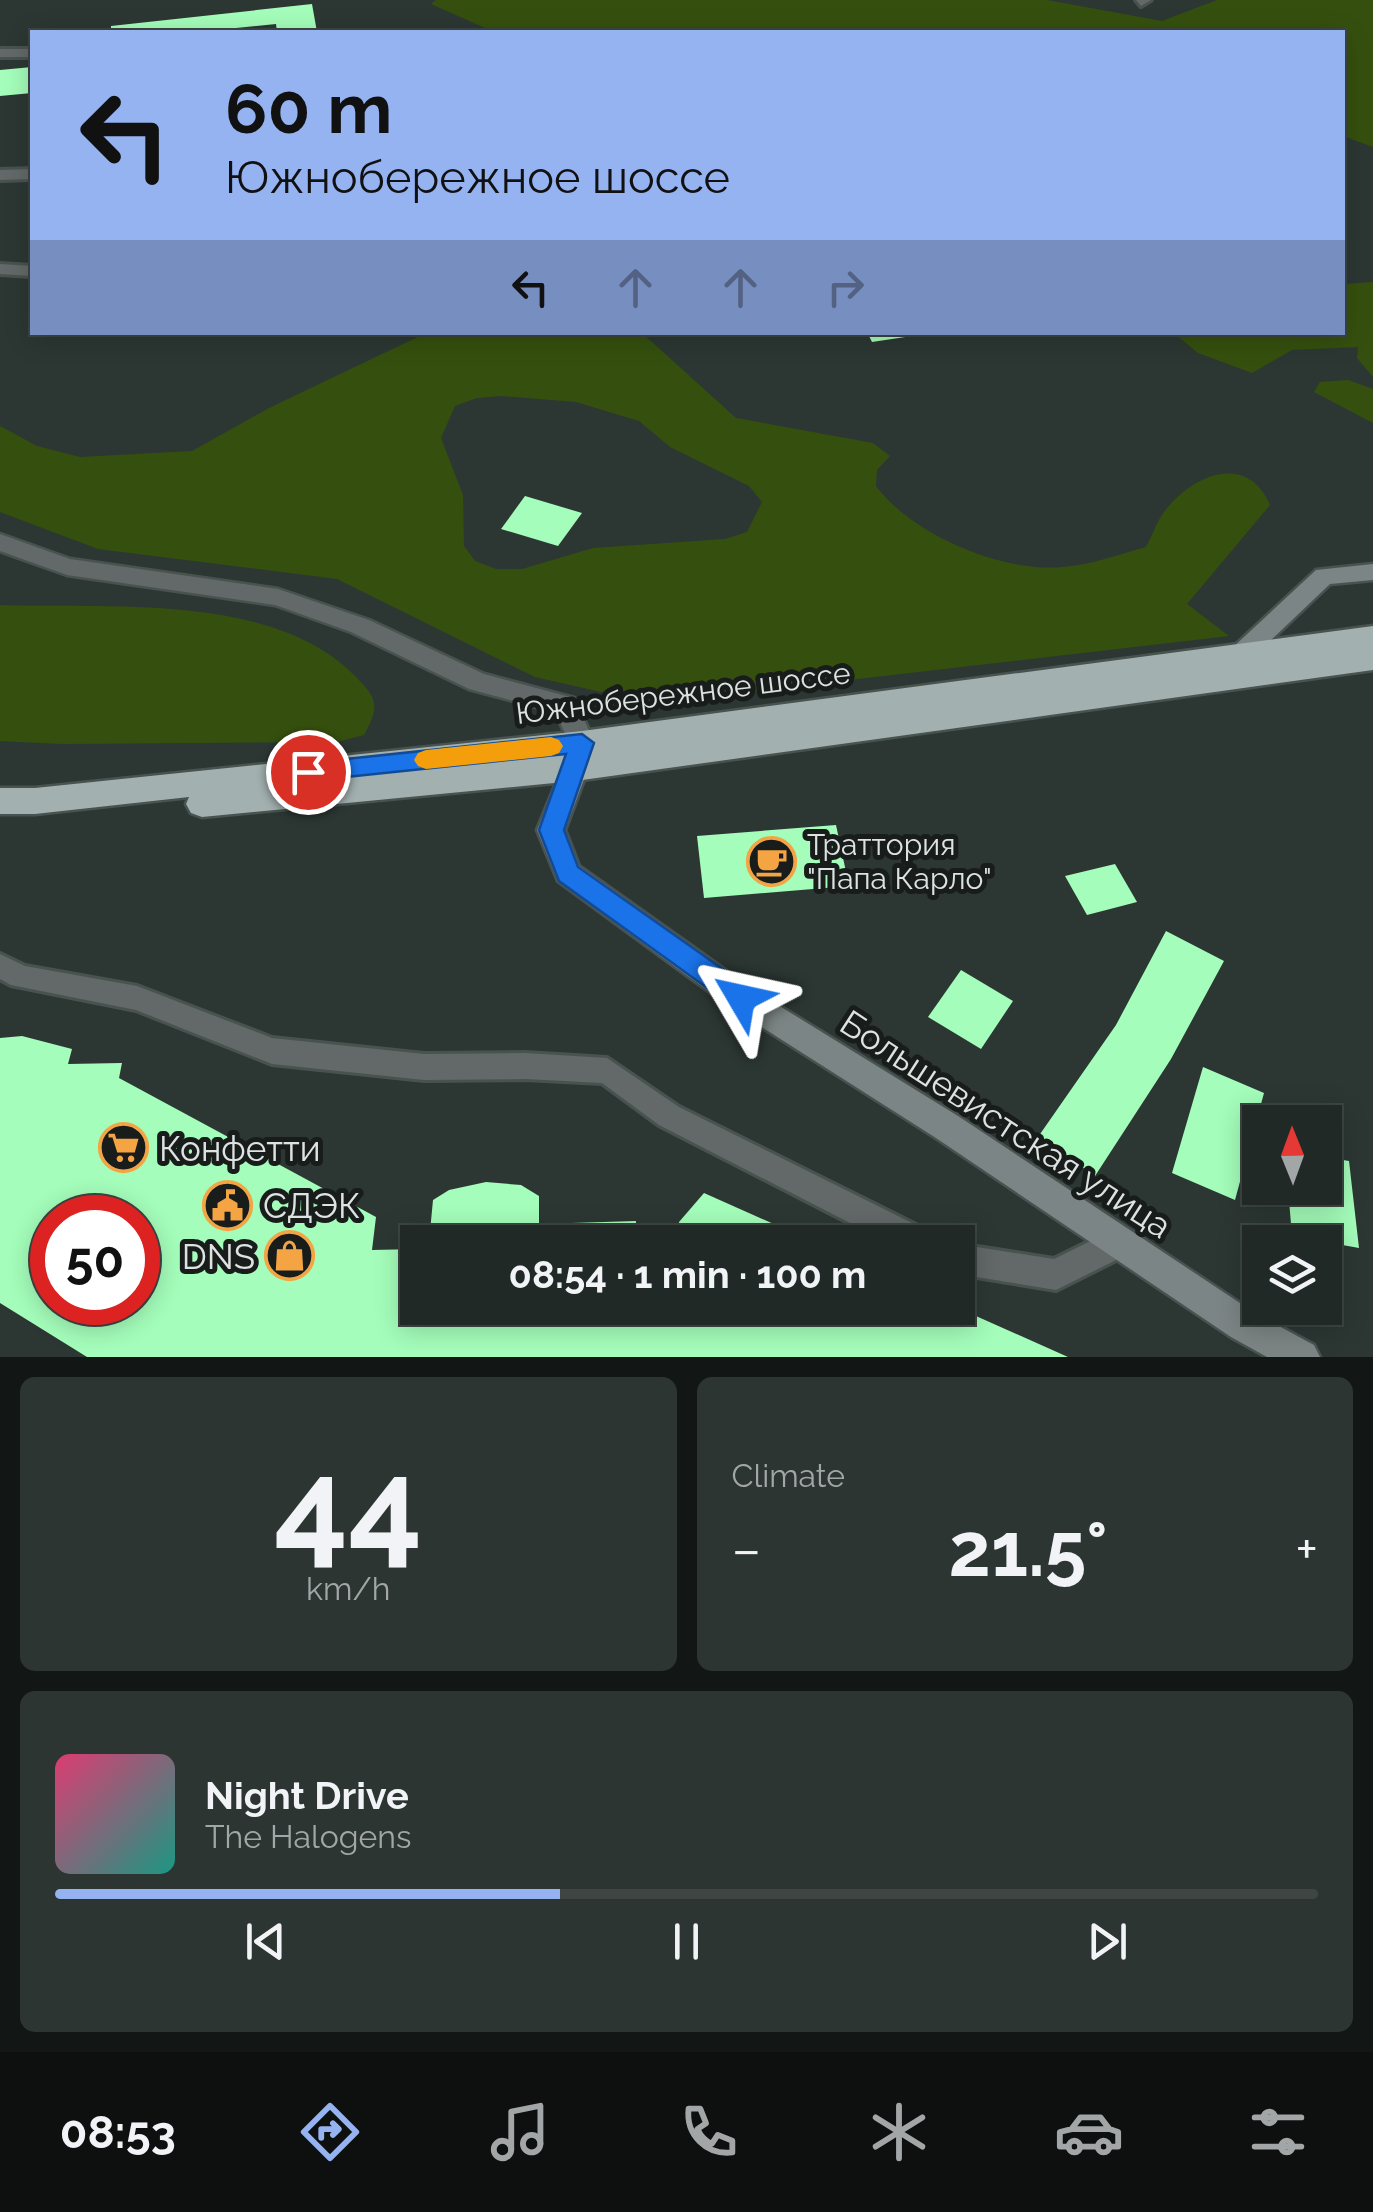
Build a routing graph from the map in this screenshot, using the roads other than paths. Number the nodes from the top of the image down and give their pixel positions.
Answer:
1 (0, 53) edge
2 (30, 53) edge
3 (30, 174) edge
4 (0, 175) edge
5 (0, 269) edge
6 (30, 271) edge
7 (0, 542) edge
8 (1373, 572) edge
9 (1373, 637) edge
10 (1239, 656) junction
11 (1373, 659) edge
12 (578, 756) junction
13 (0, 801) edge
14 (0, 823) edge
15 (0, 966) edge
16 (884, 1225) edge
17 (1118, 1243) junction
18 (975, 1262) edge
19 (1302, 1357) edge

1 - 2 lane
3 - 4 lane
5 - 6 lane
7 - 12 street
8 - 10 main road
9 - 10 highway, Южнобережное шоссе
10 - 12 highway, Южнобережное шоссе
11 - 12 highway, Южнобережное шоссе
12 - 13 highway, Южнобережное шоссе
12 - 14 highway, Южнобережное шоссе
12 - 17 main road, Большевистская улица
15 - 16 lane
17 - 18 lane
17 - 19 main road, Большевистская улица

